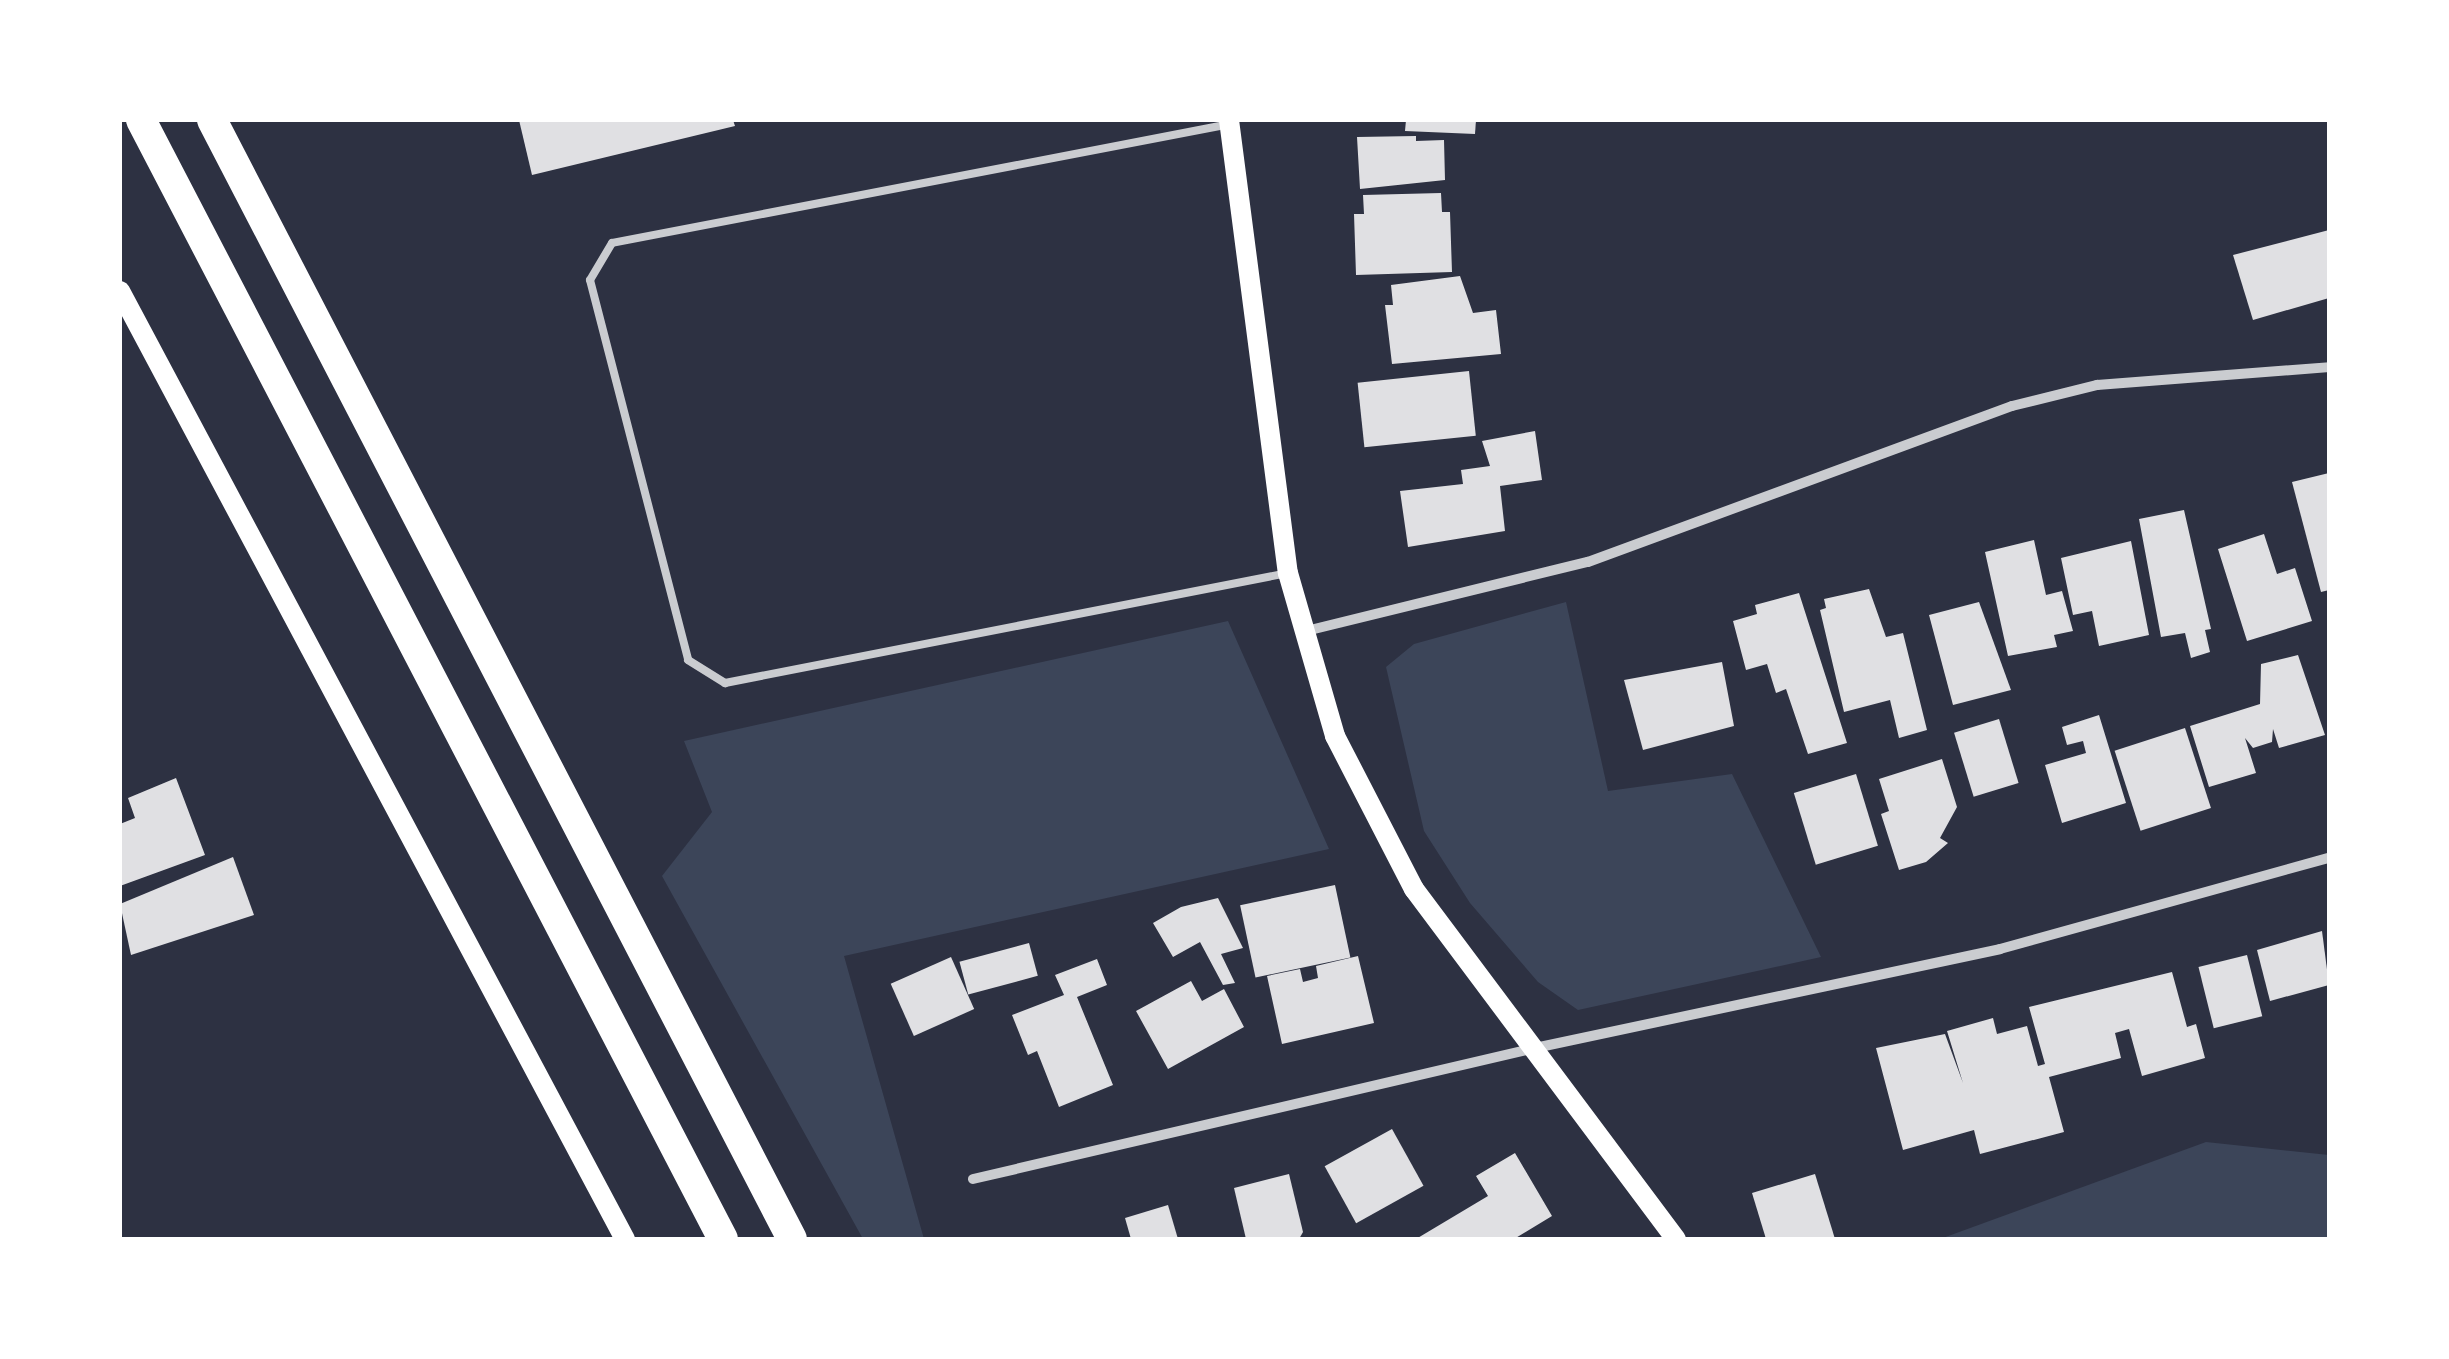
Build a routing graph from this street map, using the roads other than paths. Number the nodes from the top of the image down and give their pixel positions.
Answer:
1 (141, 120) edge
2 (212, 120) edge
3 (1229, 122) edge
4 (120, 291) edge
5 (2329, 367) edge
6 (1288, 573) junction
7 (1301, 632) junction
8 (2329, 858) edge
9 (1534, 1048) junction
10 (973, 1179) dead end
11 (625, 1239) edge
12 (723, 1239) edge
13 (792, 1239) edge
14 (1676, 1239) edge

1 - 12 highway
2 - 13 highway
3 - 6 main road
3 - 6 lane
4 - 11 main road
5 - 7 street
6 - 7 main road
7 - 9 main road
8 - 9 street
9 - 10 street
9 - 14 main road

